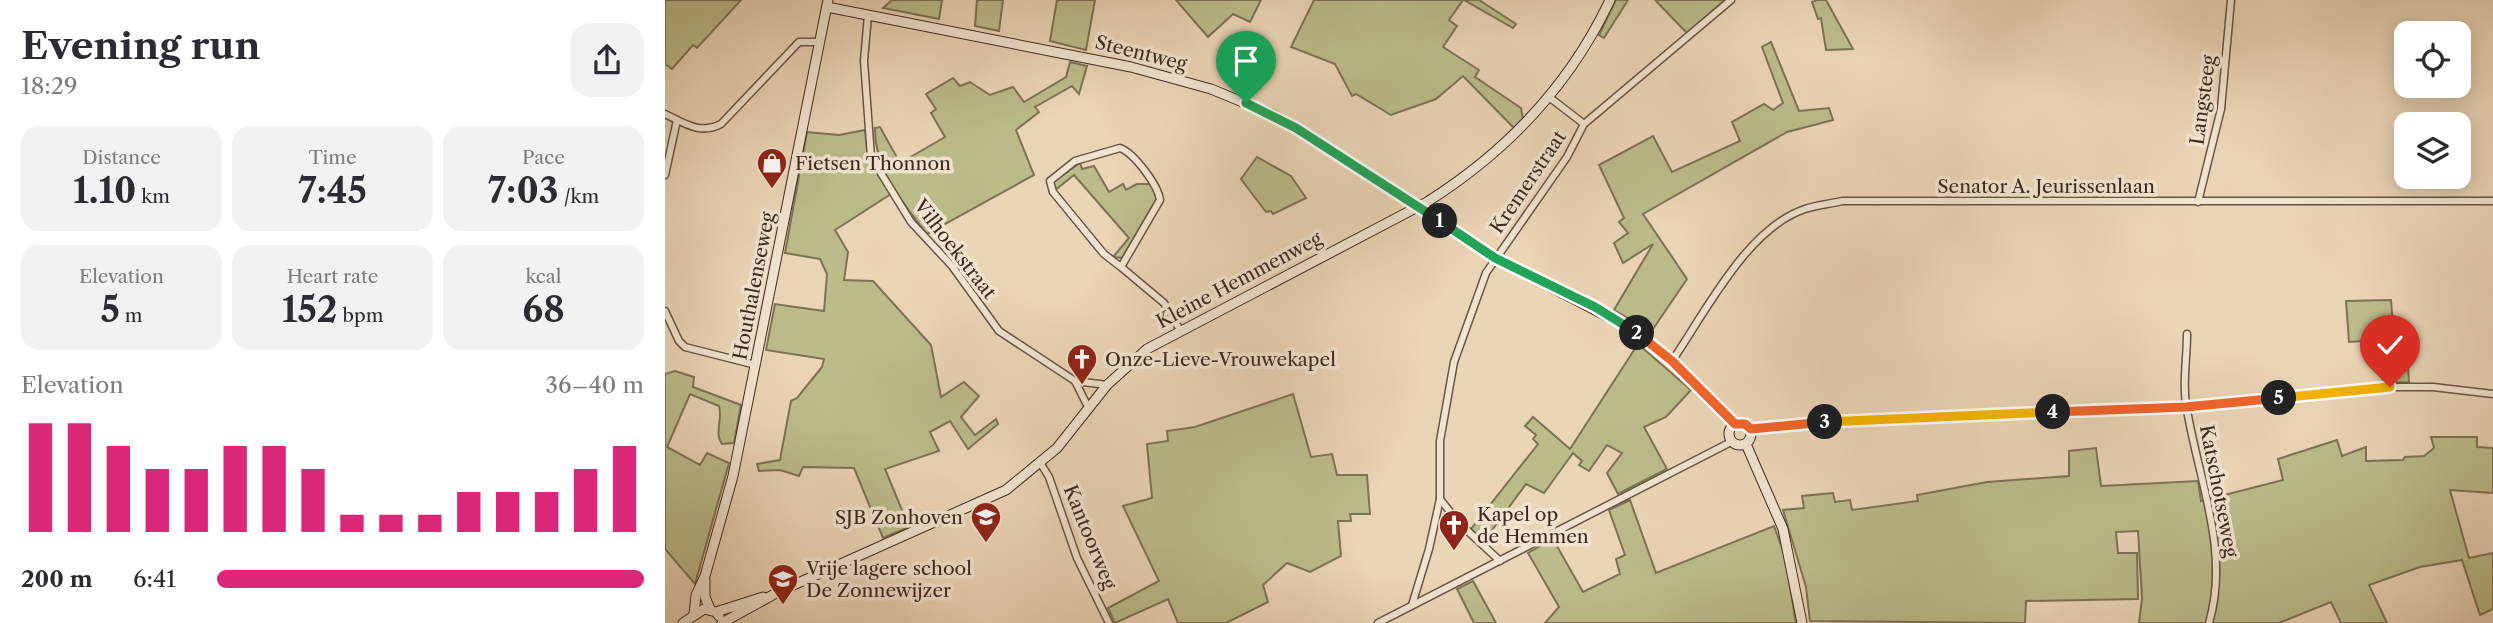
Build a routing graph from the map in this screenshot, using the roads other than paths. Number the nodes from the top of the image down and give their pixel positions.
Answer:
1 (1609, 0) edge
2 (1731, 0) edge
3 (2231, 0) edge
4 (828, 3) edge
5 (868, 15) junction
6 (820, 42) junction
7 (1549, 97) junction
8 (665, 114) edge
9 (677, 120) junction
10 (1584, 124) junction
11 (665, 175) edge
12 (2493, 201) edge
13 (2198, 202) junction
14 (1418, 206) junction
15 (1495, 258) junction
16 (1121, 267) junction
17 (665, 311) edge
18 (1180, 330) junction
19 (2187, 334) dead end
20 (1672, 361) junction
21 (756, 365) junction
22 (1075, 381) junction
23 (1107, 385) junction
24 (2493, 394) edge
25 (2186, 407) junction
26 (1089, 409) junction
27 (1735, 424) junction
28 (1751, 429) junction
29 (1731, 442) junction
30 (1746, 444) junction
31 (1041, 464) junction
32 (1440, 499) junction
33 (1500, 561) junction
34 (705, 576) junction
35 (778, 592) junction
36 (1412, 605) junction
37 (713, 610) junction
38 (694, 614) junction
39 (683, 623) edge
40 (722, 623) edge
41 (1109, 623) edge
42 (1378, 623) edge
43 (1801, 623) edge
44 (2209, 623) edge

1 - 7 street, Kleine Hemmenweg
2 - 10 street, Kremerstraat
3 - 13 street, Langsteeg
4 - 5 street, Steentweg
4 - 6 street, Houthalenseweg
5 - 14 street, Steentweg
5 - 22 street, Vilhoekstraat
6 - 9 street
6 - 21 street, Houthalenseweg
7 - 10 street, Kremerstraat
7 - 14 street, Kleine Hemmenweg
8 - 9 street
9 - 11 street
10 - 15 street, Kremerstraat
12 - 13 street, Senator A. Jeurissenlaan
13 - 20 street, Senator A. Jeurissenlaan
14 - 15 street, Steentweg
14 - 18 street, Kleine Hemmenweg
15 - 20 street, Steentweg
15 - 32 street, Kremerstraat
16 - 16 street
16 - 18 street
17 - 21 street
18 - 23 street, Kleine Hemmenweg
19 - 25 street
20 - 27 street, Steentweg
21 - 34 street, Houthalenseweg
22 - 23 street, Vilhoekstraat
22 - 26 street
23 - 26 street, Kleine Hemmenweg
24 - 25 street
25 - 28 street
25 - 44 street, Katschotseweg
26 - 31 street, Kleine Hemmenweg
27 - 28 street
27 - 29 street
28 - 30 street
29 - 30 street
29 - 33 street
30 - 43 street
31 - 35 street, Kleine Hemmenweg
31 - 41 street, Kantoorweg
32 - 33 street
32 - 36 street, Kremerstraat
33 - 36 street
34 - 37 street, Houthalenseweg
34 - 38 street, Houthalenseweg
35 - 37 street, Kleine Hemmenweg
35 - 40 street, Kleine Hemmenweg
36 - 42 street
37 - 38 street, Kleine Hemmenweg
37 - 40 street, Houthalenseweg
38 - 39 street

